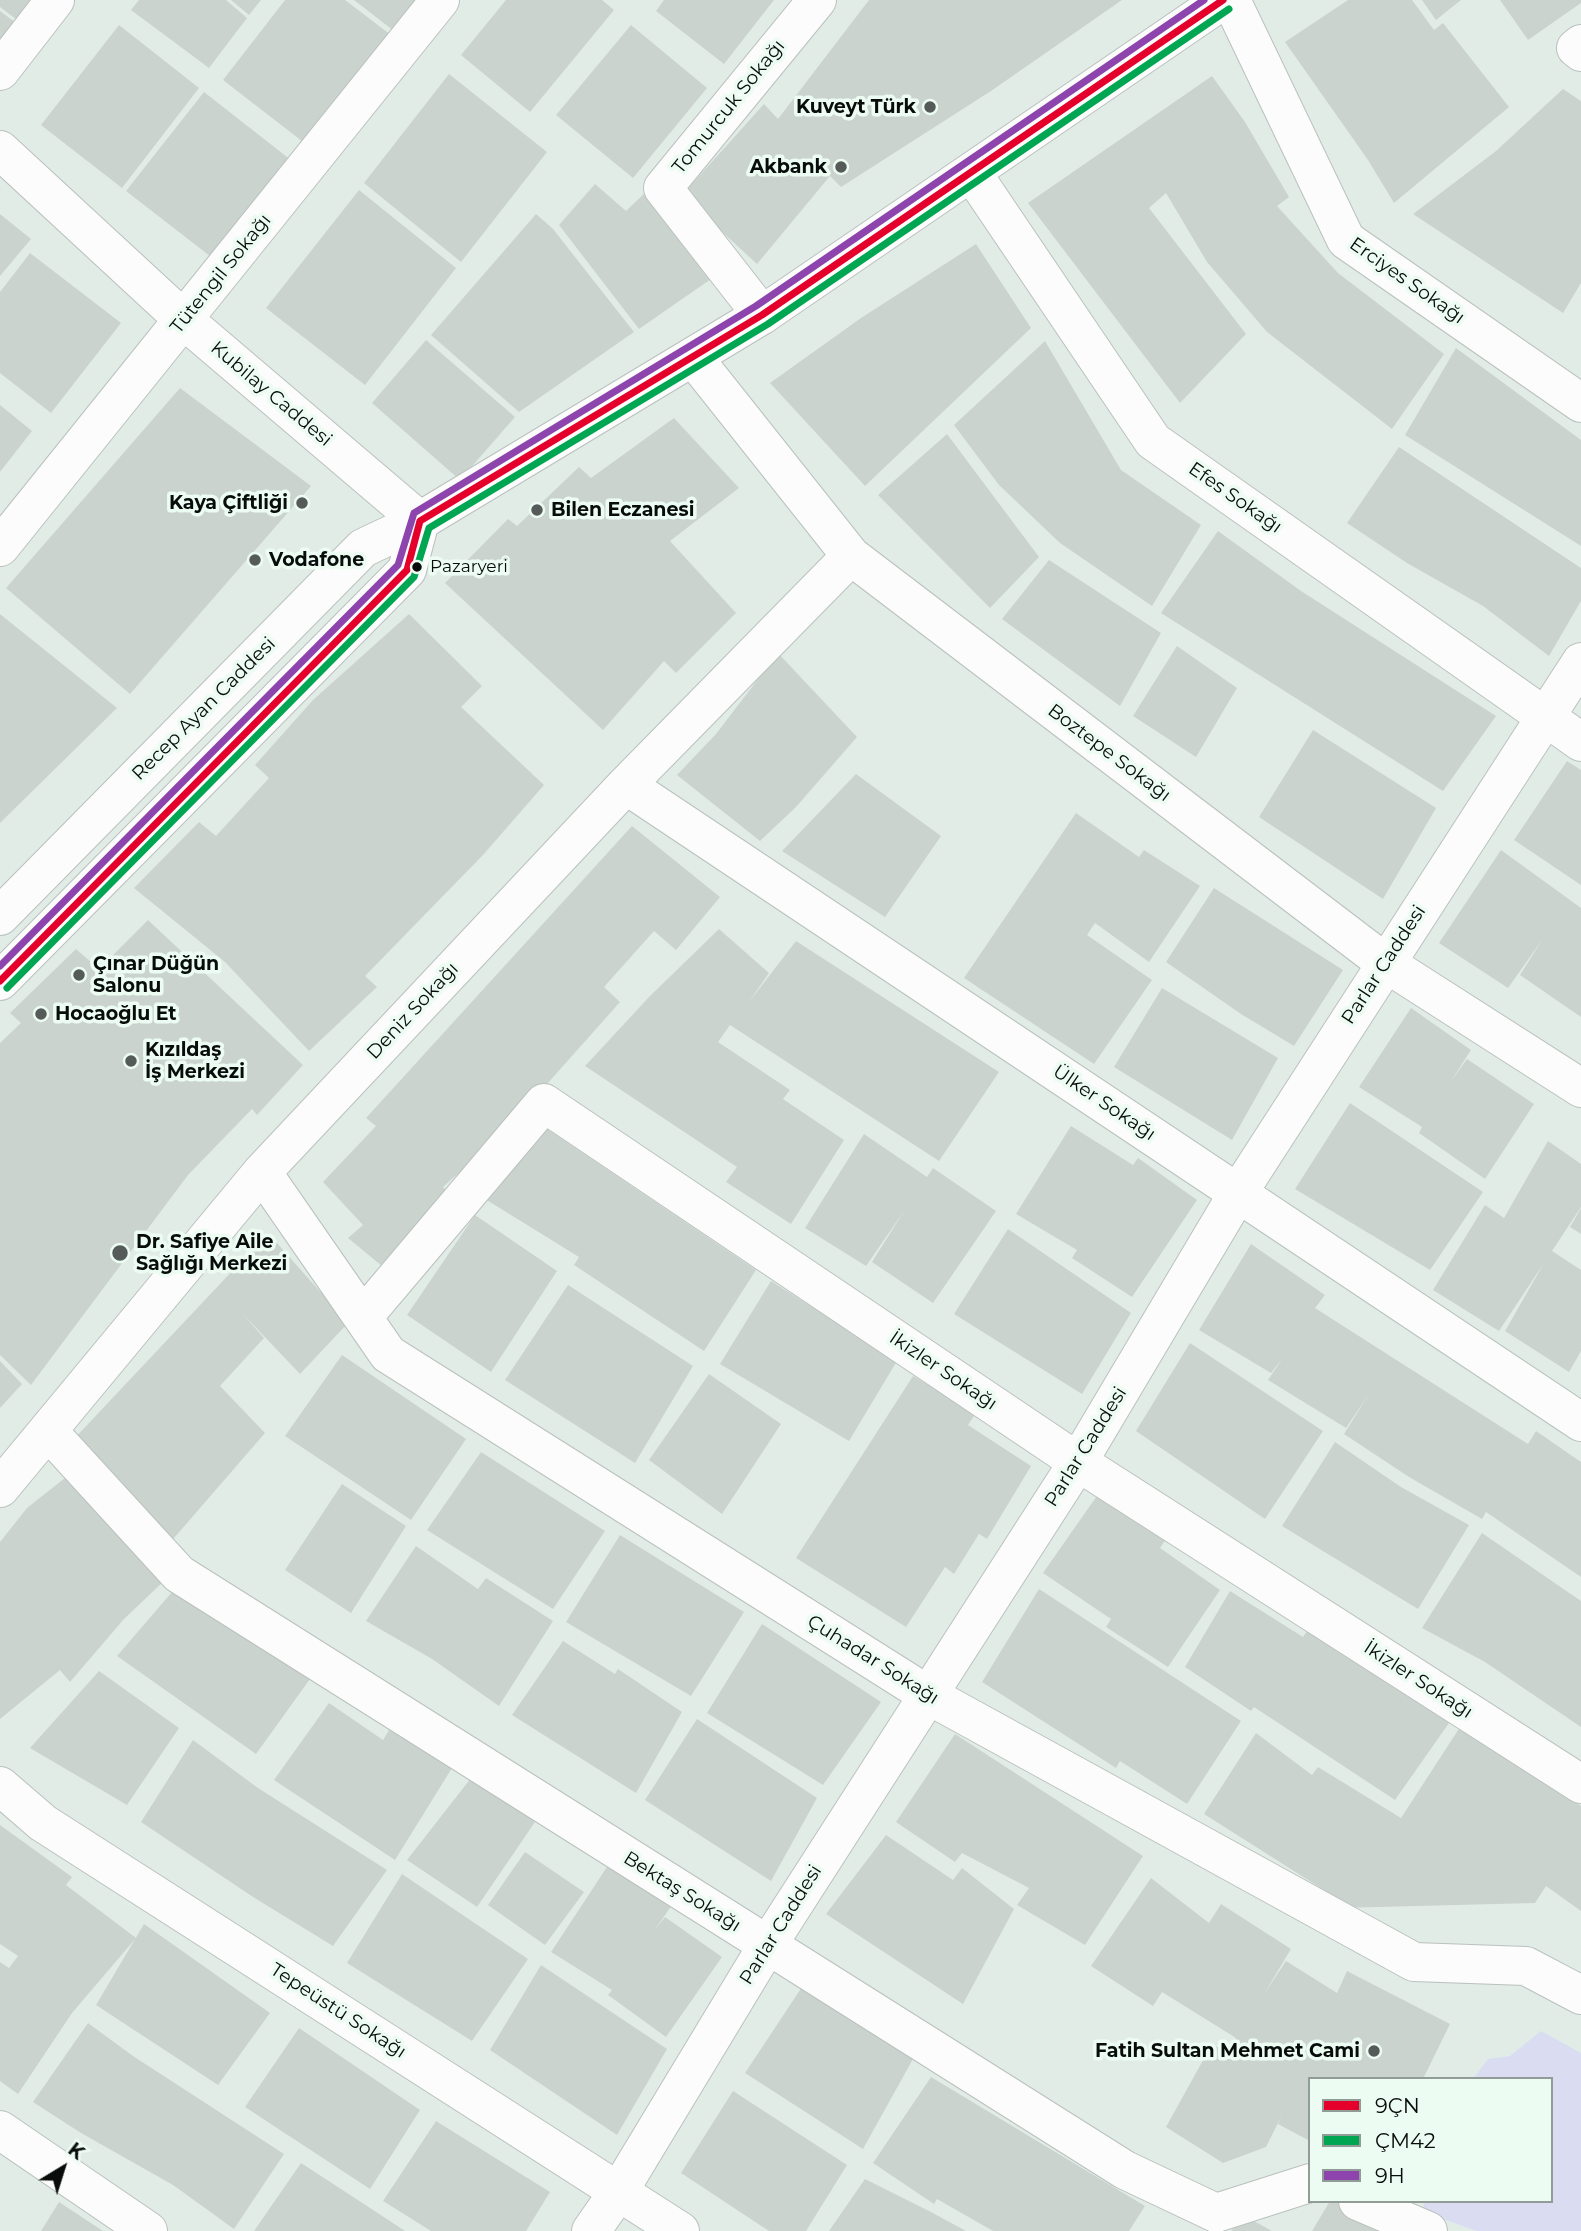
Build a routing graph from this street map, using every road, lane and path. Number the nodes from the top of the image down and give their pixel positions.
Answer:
1 (55, 0) edge
2 (440, 0) edge
3 (817, 0) edge
4 (1223, 0) edge
5 (1231, 0) edge
6 (0, 71) edge
7 (0, 150) edge
8 (972, 173) junction
9 (762, 315) junction
10 (184, 320) junction
11 (693, 357) junction
12 (1581, 403) edge
13 (420, 521) junction
14 (0, 547) edge
15 (850, 556) junction
16 (1581, 662) edge
17 (1547, 719) junction
18 (1581, 742) edge
19 (626, 785) junction
20 (0, 916) edge
21 (1384, 962) junction
22 (0, 981) edge
23 (1581, 1088) edge
24 (262, 1172) junction
25 (1238, 1193) junction
26 (363, 1317) junction
27 (1581, 1422) edge
28 (48, 1431) junction
29 (1078, 1462) junction
30 (0, 1488) edge
31 (928, 1695) junction
32 (1581, 1784) edge
33 (0, 1786) edge
34 (767, 1946) junction
35 (1581, 1995) edge
36 (0, 2130) edge
37 (1308, 2184) edge
38 (619, 2191) junction
39 (1363, 2203) edge
40 (1202, 2222) edge
41 (148, 2231) edge
42 (591, 2231) edge
43 (680, 2231) edge
44 (1428, 2231) edge

1 - 6 street
2 - 10 street, Tütengil Sokağı
3 - 9 street, Tomurcuk Sokağı
4 - 8 street, Recep Ayan Caddesi
5 - 12 street, Erciyes Sokağı
7 - 10 street, Kubilay Caddesi
8 - 9 street, Recep Ayan Caddesi
8 - 17 street, Efes Sokağı
9 - 11 street, Recep Ayan Caddesi
10 - 13 street, Kubilay Caddesi
10 - 14 street, Tütengil Sokağı
11 - 13 street, Recep Ayan Caddesi
11 - 15 street, Boztepe Sokağı
13 - 20 street, Recep Ayan Caddesi
13 - 22 street
15 - 19 street, Deniz Sokağı
15 - 21 street, Boztepe Sokağı
16 - 17 street, Parlar Caddesi
17 - 18 street, Efes Sokağı
17 - 21 street, Parlar Caddesi
19 - 24 street, Deniz Sokağı
19 - 25 street, Ülker Sokağı
21 - 23 street, Boztepe Sokağı
21 - 25 street, Parlar Caddesi
24 - 26 street, Çuhadar Sokağı
24 - 28 street, Deniz Sokağı
25 - 27 street, Ülker Sokağı
25 - 29 street, Parlar Caddesi
26 - 29 street, İkizler Sokağı
26 - 31 street, Çuhadar Sokağı
28 - 30 street, Deniz Sokağı
28 - 34 street, Bektaş Sokağı
29 - 31 street, Parlar Caddesi
29 - 32 street, İkizler Sokağı
31 - 34 street, Parlar Caddesi
31 - 35 street, Çuhadar Sokağı
33 - 38 street, Tepeüstü Sokağı
34 - 38 street, Parlar Caddesi
34 - 40 street, Bektaş Sokağı
36 - 41 street
37 - 40 street, Bektaş Sokağı
38 - 42 street, Parlar Caddesi
38 - 43 street, Tepeüstü Sokağı
39 - 44 street

